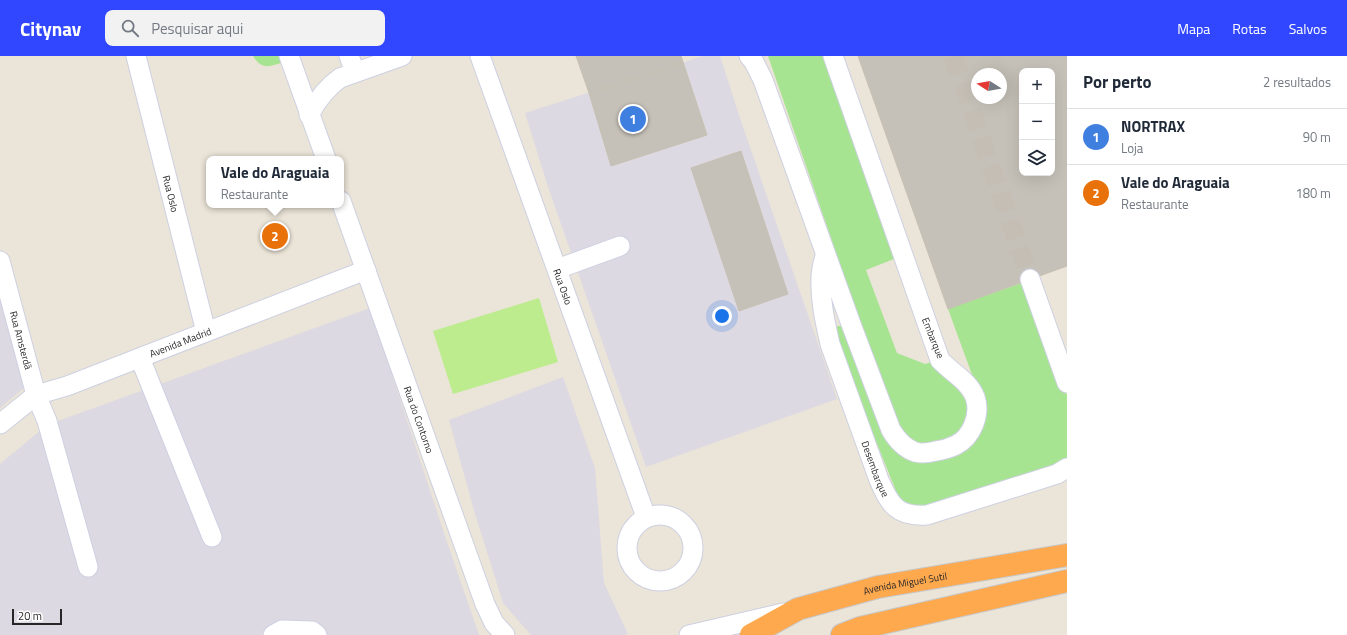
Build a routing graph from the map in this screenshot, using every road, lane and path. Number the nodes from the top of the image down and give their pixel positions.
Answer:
1 (136, 56) edge
2 (289, 56) edge
3 (402, 56) edge
4 (480, 56) edge
5 (749, 56) edge
6 (833, 56) edge
7 (352, 64) edge
8 (309, 115) junction
9 (325, 156) edge
10 (344, 208) edge
11 (620, 246) dead end
12 (825, 252) junction
13 (0, 262) edge
14 (557, 269) junction
15 (366, 270) junction
16 (1030, 279) tunnel mouth
17 (206, 332) junction
18 (140, 358) junction
19 (1067, 383) edge
20 (36, 395) junction
21 (0, 424) edge
22 (1067, 468) edge
23 (646, 517) dead end
24 (212, 537) dead end
25 (1062, 555) edge
26 (88, 567) dead end
27 (1067, 581) edge
28 (798, 609) junction
29 (273, 635) edge
30 (317, 635) edge
31 (505, 635) edge
32 (689, 635) edge
33 (751, 635) edge
34 (842, 635) edge

1 - 17 street, Rua Oslo
2 - 8 street
3 - 7 street
4 - 14 street, Rua Oslo
5 - 12 street, Embarque
6 - 12 street, Embarque
7 - 8 street
8 - 9 street
10 - 15 street, Rua do Contorno
11 - 14 street
12 - 22 street, Desembarque
13 - 20 street, Rua Amsterdã
14 - 23 street, Rua Oslo
15 - 17 street, Avenida Madrid
15 - 31 street, Rua do Contorno
16 - 19 street
17 - 18 street, Avenida Madrid
18 - 20 street, Avenida Madrid
18 - 24 street
20 - 21 street, Avenida Madrid
20 - 26 street, Rua Amsterdã
25 - 28 highway, Avenida Miguel Sutil
27 - 34 highway
28 - 32 street
28 - 33 highway, Avenida Miguel Sutil
29 - 30 street

